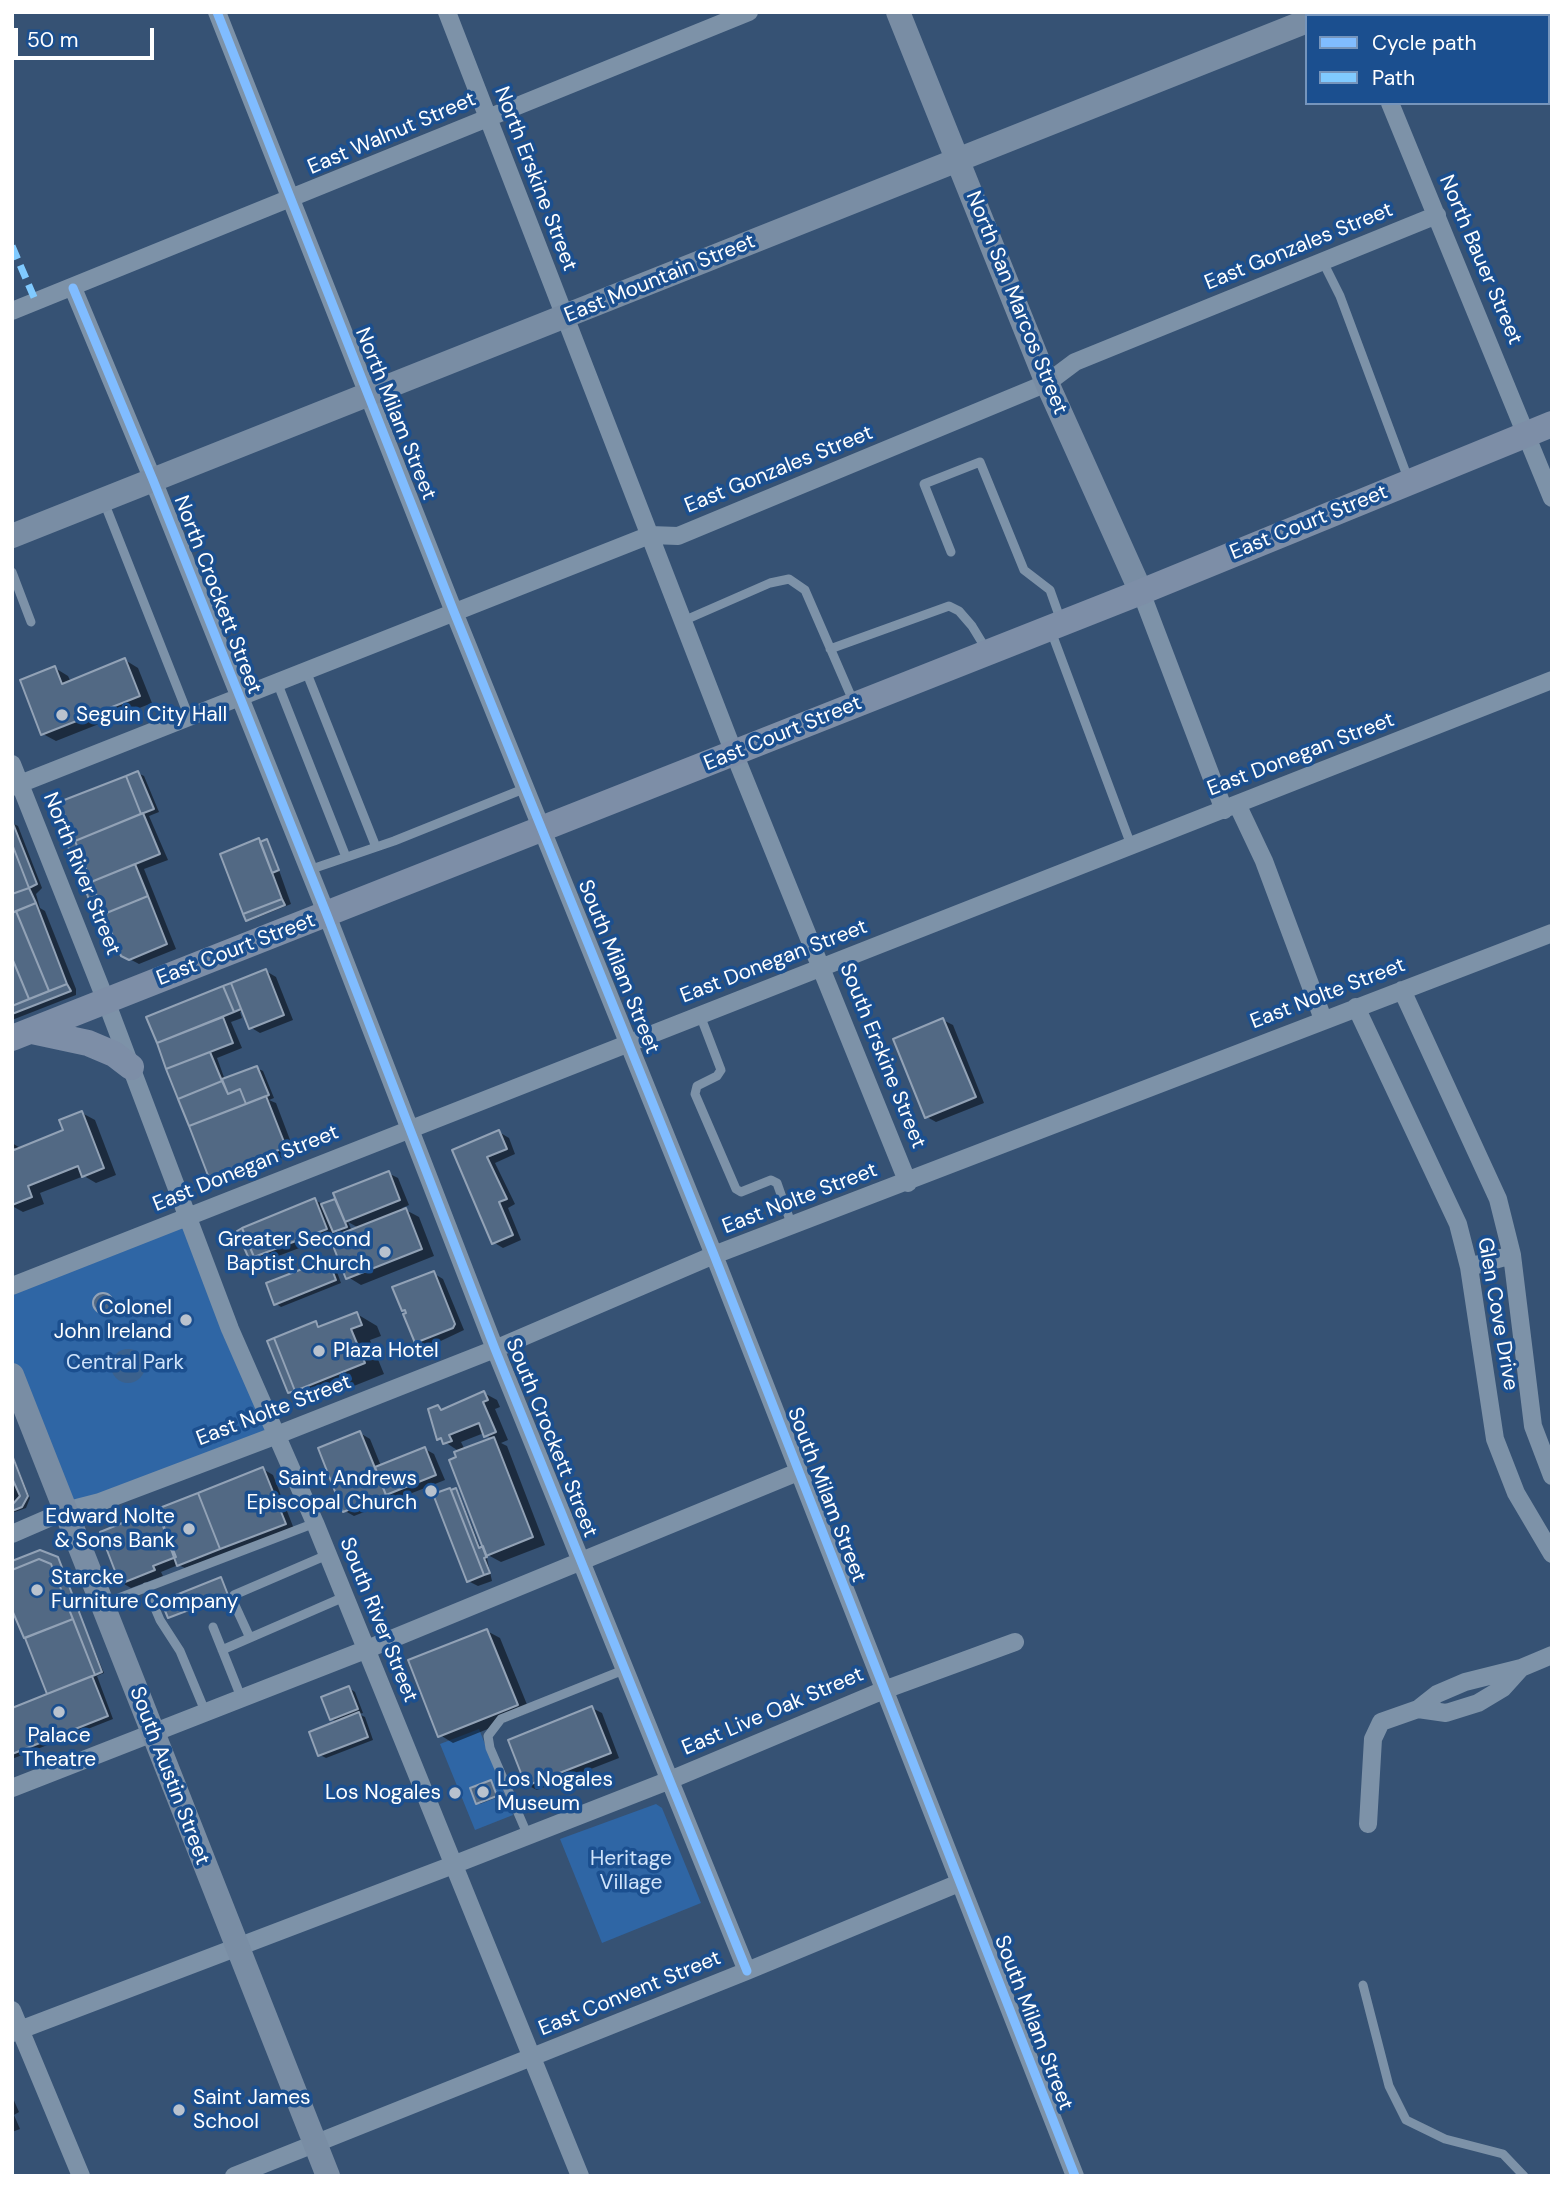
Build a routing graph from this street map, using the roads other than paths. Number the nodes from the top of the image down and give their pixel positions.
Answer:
1 (217, 12) edge
2 (447, 12) edge
3 (748, 12) edge
4 (898, 12) edge
5 (1305, 22) edge
6 (1391, 105) edge
7 (489, 118) junction
8 (958, 160) junction
9 (290, 201) junction
10 (1437, 215) junction
11 (1323, 262) junction
12 (73, 288) junction
13 (12, 311) edge
14 (563, 317) junction
15 (1047, 383) junction
16 (370, 397) junction
17 (1540, 430) edge
18 (153, 480) junction
19 (1410, 483) junction
20 (1552, 498) edge
21 (103, 500) junction
22 (650, 535) junction
23 (12, 537) edge
24 (951, 552) dead end
25 (12, 572) edge
26 (1141, 592) junction
27 (454, 612) junction
28 (684, 621) junction
29 (31, 622) dead end
30 (1056, 625) junction
31 (830, 649) junction
32 (988, 652) junction
33 (306, 671) junction
34 (1552, 680) edge
35 (277, 682) junction
36 (238, 698) junction
37 (855, 705) junction
38 (189, 717) junction
39 (734, 753) junction
40 (12, 764) edge
41 (16, 785) edge
42 (527, 788) junction
43 (1231, 808) junction
44 (543, 828) junction
45 (1131, 845) junction
46 (376, 847) junction
47 (346, 857) junction
48 (309, 870) junction
49 (327, 915) junction
50 (1552, 933) edge
51 (823, 969) junction
52 (1402, 990) junction
53 (106, 1001) junction
54 (1356, 1007) junction
55 (700, 1015) junction
56 (1322, 1018) junction
57 (21, 1035) edge
58 (629, 1042) junction
59 (131, 1067) junction
60 (411, 1128) junction
61 (908, 1183) junction
62 (187, 1217) junction
63 (792, 1226) junction
64 (714, 1255) junction
65 (1512, 1255) junction
66 (1469, 1267) junction
67 (12, 1286) edge
68 (495, 1349) junction
69 (12, 1375) edge
70 (277, 1435) junction
71 (798, 1472) junction
72 (1552, 1476) edge
73 (65, 1511) junction
74 (315, 1523) junction
75 (12, 1534) edge
76 (1552, 1554) edge
77 (327, 1555) junction
78 (582, 1561) junction
79 (146, 1587) junction
80 (344, 1597) junction
81 (101, 1604) junction
82 (213, 1628) dead end
83 (250, 1638) junction
84 (1015, 1642) dead end
85 (222, 1650) junction
86 (365, 1650) junction
87 (1552, 1655) edge
88 (626, 1669) junction
89 (884, 1690) junction
90 (241, 1697) junction
91 (205, 1711) junction
92 (151, 1732) junction
93 (670, 1780) junction
94 (12, 1788) edge
95 (1368, 1824) dead end
96 (528, 1836) junction
97 (453, 1865) junction
98 (959, 1883) junction
99 (236, 1949) junction
100 (747, 1971) junction
101 (1363, 1985) dead end
102 (12, 2010) edge
103 (16, 2031) edge
104 (532, 2057) junction
105 (316, 2144) junction
106 (81, 2176) edge
107 (234, 2176) edge
108 (328, 2176) edge
109 (580, 2176) edge
110 (1075, 2176) edge
111 (1524, 2176) edge

1 - 9 street, North Milam Street
2 - 7 street, North Erskine Street
3 - 7 street, East Walnut Street
4 - 8 street, North San Marcos Street
5 - 8 street, East Mountain Street
6 - 10 street, North Bauer Street
7 - 9 street, East Walnut Street
7 - 14 street, North Erskine Street
8 - 14 street, East Mountain Street
8 - 15 street, North San Marcos Street
9 - 12 street, East Walnut Street
9 - 16 street, North Milam Street
10 - 11 street, East Gonzales Street
10 - 17 street, North Bauer Street
11 - 15 street, East Gonzales Street
11 - 19 lane
12 - 13 street, East Walnut Street
12 - 18 street, North Crockett Street
14 - 16 street, East Mountain Street
14 - 22 street, North Erskine Street
15 - 22 street, East Gonzales Street
15 - 26 street, North San Marcos Street
16 - 18 street, East Mountain Street
16 - 27 street, North Milam Street
17 - 19 main road, East Court Street
17 - 20 street, North Bauer Street
18 - 21 street, East Mountain Street
18 - 36 street, North Crockett Street
19 - 26 main road, East Court Street
21 - 23 street, East Mountain Street
21 - 38 lane
22 - 27 street, East Gonzales Street
22 - 28 street, North Erskine Street
24 - 30 lane
25 - 29 lane
26 - 30 main road, East Court Street
26 - 43 street
27 - 33 street, East Gonzales Street
27 - 42 street, North Milam Street
28 - 31 lane
28 - 39 street, North Erskine Street
30 - 32 main road, East Court Street
30 - 45 lane
31 - 32 lane
31 - 37 lane
32 - 37 main road, East Court Street
33 - 35 street, East Gonzales Street
33 - 46 lane
34 - 43 street, East Donegan Street
35 - 36 street, East Gonzales Street
35 - 47 lane
36 - 38 street, East Gonzales Street
36 - 48 street, North Crockett Street
37 - 39 main road, East Court Street
38 - 41 street, East Gonzales Street
39 - 44 main road, East Court Street
39 - 51 street, South Erskine Street
40 - 41 street, North River Street
41 - 53 street, North River Street
42 - 44 street, North Milam Street
42 - 46 lane
43 - 45 street, East Donegan Street
43 - 56 street
44 - 49 main road, East Court Street
44 - 58 street, South Milam Street
45 - 51 street, East Donegan Street
46 - 47 lane
47 - 48 lane
48 - 49 street, North Crockett Street
49 - 53 main road, East Court Street
49 - 60 street, South Crockett Street
50 - 52 street, East Nolte Street
51 - 55 street, East Donegan Street
51 - 61 street, South Erskine Street
52 - 54 street, East Nolte Street
52 - 65 street, Glen Cove Drive
53 - 57 main road, East Court Street
53 - 59 street, South River Street
54 - 56 street, East Nolte Street
54 - 66 street, Glen Cove Drive
55 - 58 street, East Donegan Street
55 - 63 lane
56 - 61 street, East Nolte Street
57 - 59 main road
58 - 60 street, East Donegan Street
58 - 64 street, South Milam Street
59 - 62 street, South River Street
60 - 62 street, East Donegan Street
60 - 68 street, South Crockett Street
61 - 63 street, East Nolte Street
62 - 67 street, East Donegan Street
62 - 70 street, South River Street
63 - 64 street, East Nolte Street
64 - 68 street, East Nolte Street
64 - 71 street, South Milam Street
65 - 66 street
65 - 72 street, Glen Cove Drive
66 - 76 street, Glen Cove Drive
68 - 70 street, East Nolte Street
68 - 78 street, South Crockett Street
69 - 73 street, South Austin Street
70 - 73 street, East Nolte Street
70 - 74 street, South River Street
71 - 78 street
71 - 89 street, South Milam Street
73 - 75 street, East Nolte Street
73 - 81 street, South Austin Street
74 - 77 street, South River Street
74 - 79 lane
77 - 80 street, South River Street
77 - 83 lane
78 - 86 street
78 - 88 street, South Crockett Street
79 - 81 lane
79 - 91 lane
80 - 83 lane
80 - 86 street, South River Street
81 - 92 street, South Austin Street
82 - 85 lane
83 - 85 lane
84 - 89 street, East Live Oak Street
85 - 90 lane
86 - 90 street
86 - 97 street, South River Street
87 - 95 street
88 - 93 street, South Crockett Street
88 - 96 lane
89 - 93 street, East Live Oak Street
89 - 98 street, South Milam Street
90 - 91 street
91 - 92 street
92 - 94 street
92 - 99 street, South Austin Street
93 - 96 street, East Live Oak Street
93 - 100 street, South Crockett Street
96 - 97 street, East Live Oak Street
97 - 99 street, East Live Oak Street
97 - 104 street, South River Street
98 - 100 street, East Convent Street
98 - 110 street, South Milam Street
99 - 103 street, East Live Oak Street
99 - 105 street, South Austin Street
100 - 104 street, East Convent Street
101 - 111 lane
102 - 103 street
103 - 106 street
104 - 105 street, East Convent Street
104 - 109 street, South River Street
105 - 107 street, East Convent Street
105 - 108 street, South Austin Street

